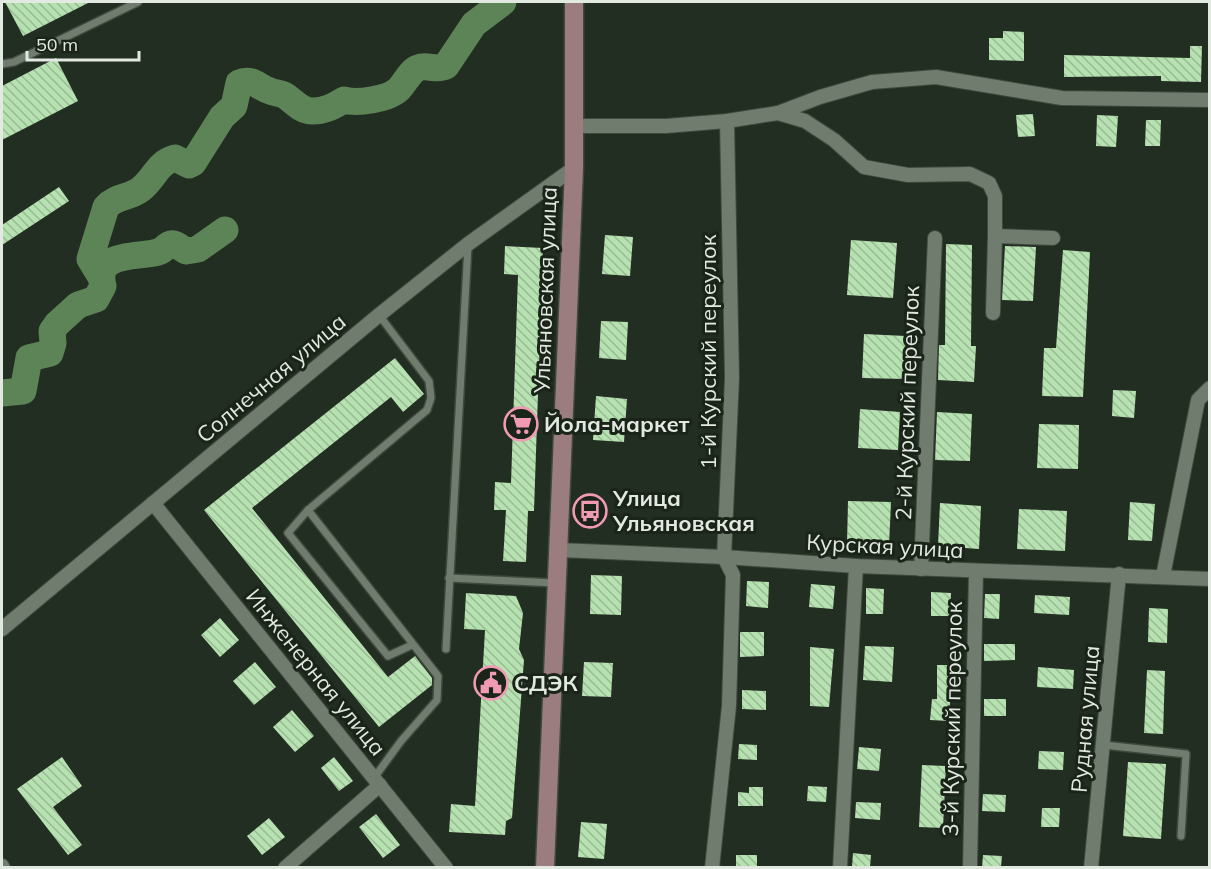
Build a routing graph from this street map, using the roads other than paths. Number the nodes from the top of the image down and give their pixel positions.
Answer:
1 (138, 2) edge
2 (574, 2) edge
3 (2, 64) edge
4 (1209, 100) edge
5 (778, 112) junction
6 (728, 121) junction
7 (574, 126) junction
8 (574, 168) junction
9 (995, 236) junction
10 (935, 238) dead end
11 (1053, 238) dead end
12 (468, 243) junction
13 (993, 313) dead end
14 (379, 315) junction
15 (1209, 388) edge
16 (153, 503) junction
17 (308, 510) junction
18 (559, 550) junction
19 (724, 557) junction
20 (856, 566) junction
21 (921, 569) junction
22 (976, 571) junction
23 (1119, 574) junction
24 (1163, 576) junction
25 (449, 578) junction
26 (1209, 579) edge
27 (558, 583) junction
28 (2, 629) edge
29 (412, 645) junction
30 (446, 649) dead end
31 (1104, 745) junction
32 (377, 782) junction
33 (1181, 836) dead end
34 (285, 867) edge
35 (446, 867) edge
36 (545, 867) edge
37 (712, 867) edge
38 (840, 867) edge
39 (970, 867) edge
40 (1091, 867) edge

1 - 3 lane
2 - 7 main road, Ульяновская улица
4 - 5 street
5 - 6 street
5 - 9 street
6 - 7 street
6 - 19 street, 1-й Курский переулок
7 - 8 main road, Ульяновская улица
8 - 12 street, Солнечная улица
8 - 18 main road, Ульяновская улица
9 - 11 street
9 - 13 street
10 - 21 street, 2-й Курский переулок
12 - 14 street, Солнечная улица
12 - 25 lane
14 - 16 street, Солнечная улица
14 - 17 lane
15 - 24 street
16 - 28 street, Солнечная улица
16 - 32 street, Инженерная улица
17 - 29 lane
17 - 29 lane
18 - 19 street, Курская улица
18 - 27 main road, Ульяновская улица
19 - 20 street, Курская улица
19 - 37 street, 1-й Курский переулок
20 - 21 street, Курская улица
20 - 38 street
21 - 22 street, Курская улица
22 - 23 street, Курская улица
22 - 39 street, 3-й Курский переулок
23 - 24 street, Курская улица
23 - 31 street, Рудная улица
24 - 26 street, Курская улица
25 - 27 lane
25 - 30 lane
27 - 36 main road, Ульяновская улица
29 - 32 lane
31 - 33 lane
31 - 40 street, Рудная улица
32 - 34 street
32 - 35 street, Инженерная улица

